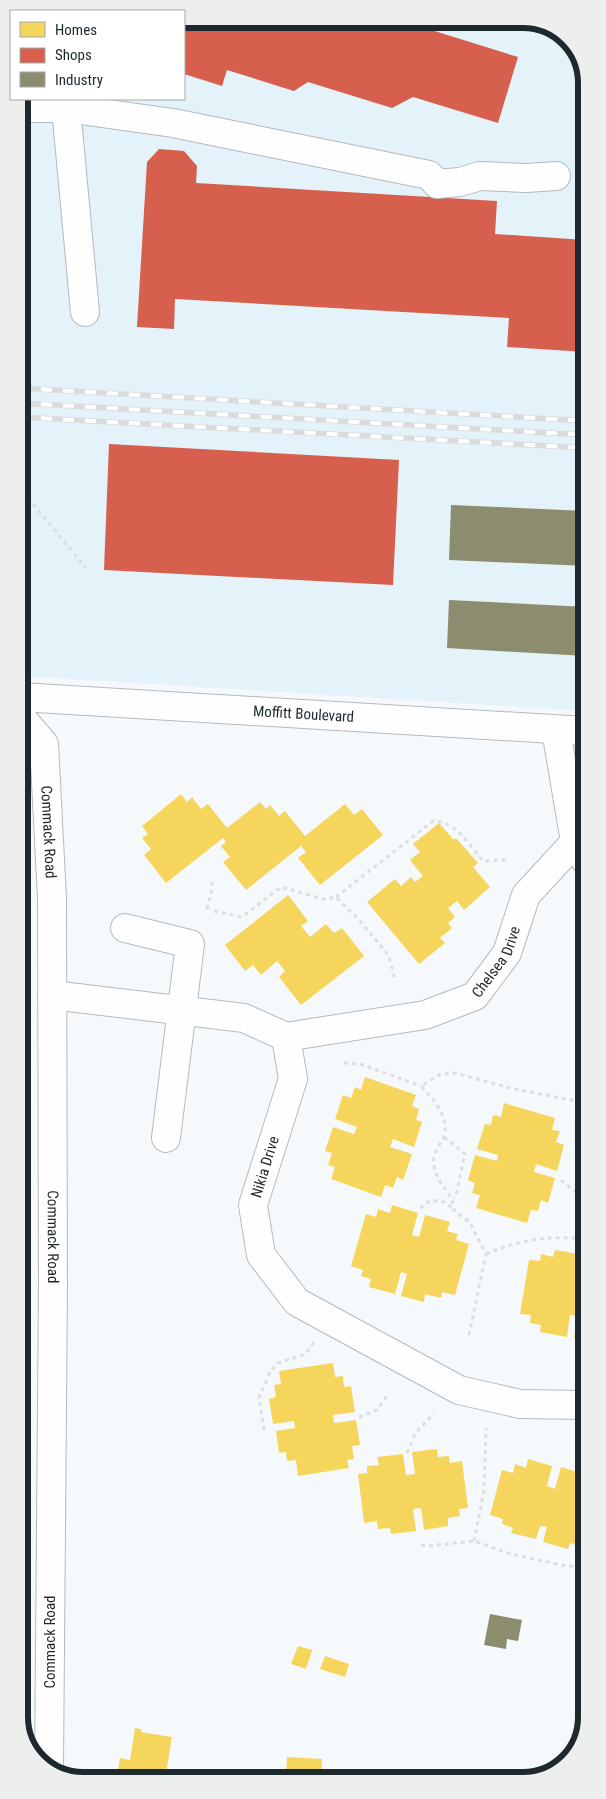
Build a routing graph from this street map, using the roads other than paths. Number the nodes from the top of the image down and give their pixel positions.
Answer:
1 (66, 104) edge
2 (28, 107) edge
3 (556, 176) dead end
4 (85, 312) dead end
5 (28, 697) edge
6 (28, 725) edge
7 (556, 730) junction
8 (578, 731) edge
9 (578, 842) edge
10 (578, 854) edge
11 (125, 928) dead end
12 (52, 995) junction
13 (181, 1011) junction
14 (286, 1037) junction
15 (166, 1138) dead end
16 (578, 1405) edge
17 (49, 1760) edge

1 - 2 street
1 - 3 street
1 - 4 street
5 - 7 street, Moffitt Boulevard
6 - 12 street, Commack Road
7 - 8 street, Moffitt Boulevard
7 - 9 street, Chelsea Drive
10 - 14 street, Chelsea Drive
11 - 13 street
12 - 13 street
12 - 17 street, Commack Road
13 - 14 street
13 - 15 street
14 - 16 street, Nikia Drive

